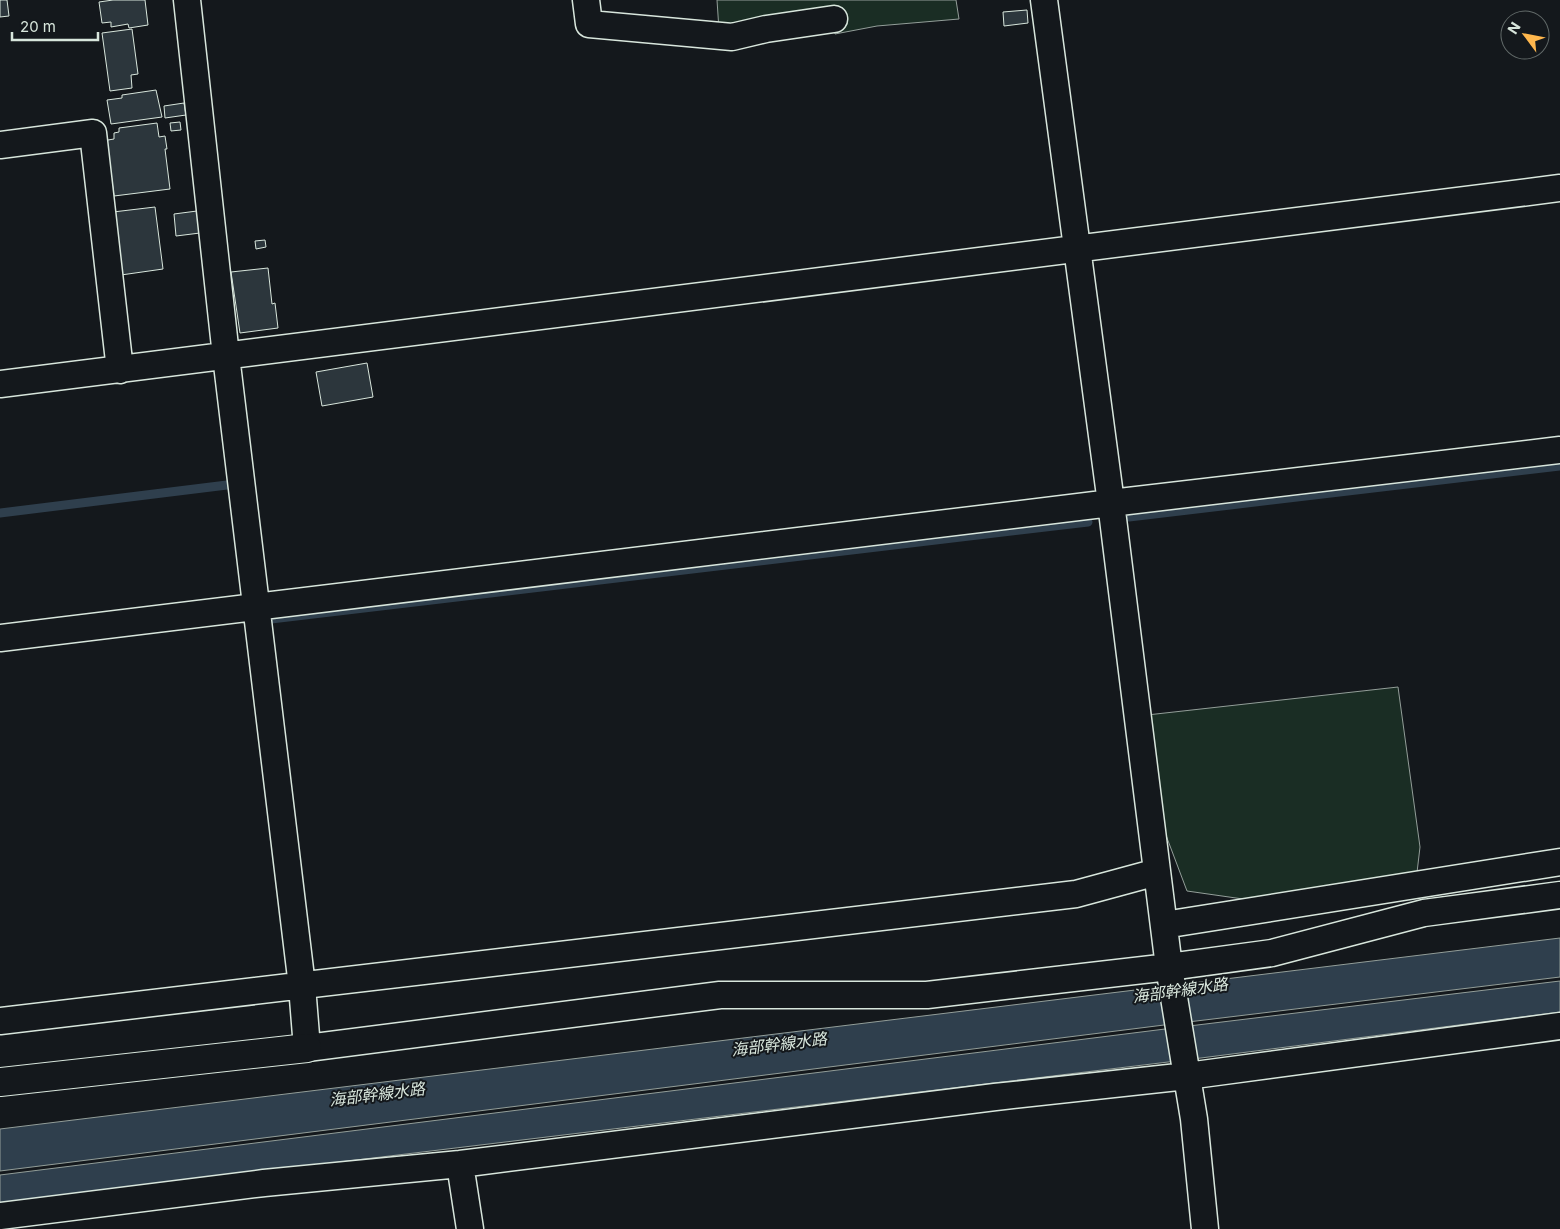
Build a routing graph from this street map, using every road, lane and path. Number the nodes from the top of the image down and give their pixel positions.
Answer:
1 (187, 0) edge
2 (586, 0) edge
3 (1044, 0) edge
4 (834, 19) dead end
5 (0, 145) edge
6 (1560, 188) edge
7 (1077, 250) junction
8 (226, 356) junction
9 (120, 370) junction
10 (0, 384) edge
11 (1560, 450) edge
12 (1110, 503) junction
13 (255, 608) junction
14 (0, 638) edge
15 (1560, 862) edge
16 (1157, 872) junction
17 (1560, 895) edge
18 (1164, 925) junction
19 (1171, 975) junction
20 (302, 986) junction
21 (0, 1021) edge
22 (1560, 1026) edge
23 (307, 1048) junction
24 (1186, 1070) junction
25 (0, 1082) edge
26 (460, 1164) junction
27 (0, 1216) edge
28 (470, 1229) edge
29 (1205, 1229) edge

1 - 8 street
2 - 4 street
3 - 7 street
5 - 9 street
6 - 7 street
7 - 8 street
7 - 12 street
8 - 9 street
8 - 13 street
9 - 10 street
11 - 12 street
12 - 13 street
12 - 16 street
13 - 14 street
13 - 20 street
15 - 18 street
16 - 18 street
16 - 20 street
17 - 19 street
18 - 19 street
19 - 23 street
19 - 24 street
20 - 21 street
20 - 23 street
22 - 24 street
23 - 25 street
24 - 26 street
24 - 29 street
26 - 27 street
26 - 28 street

